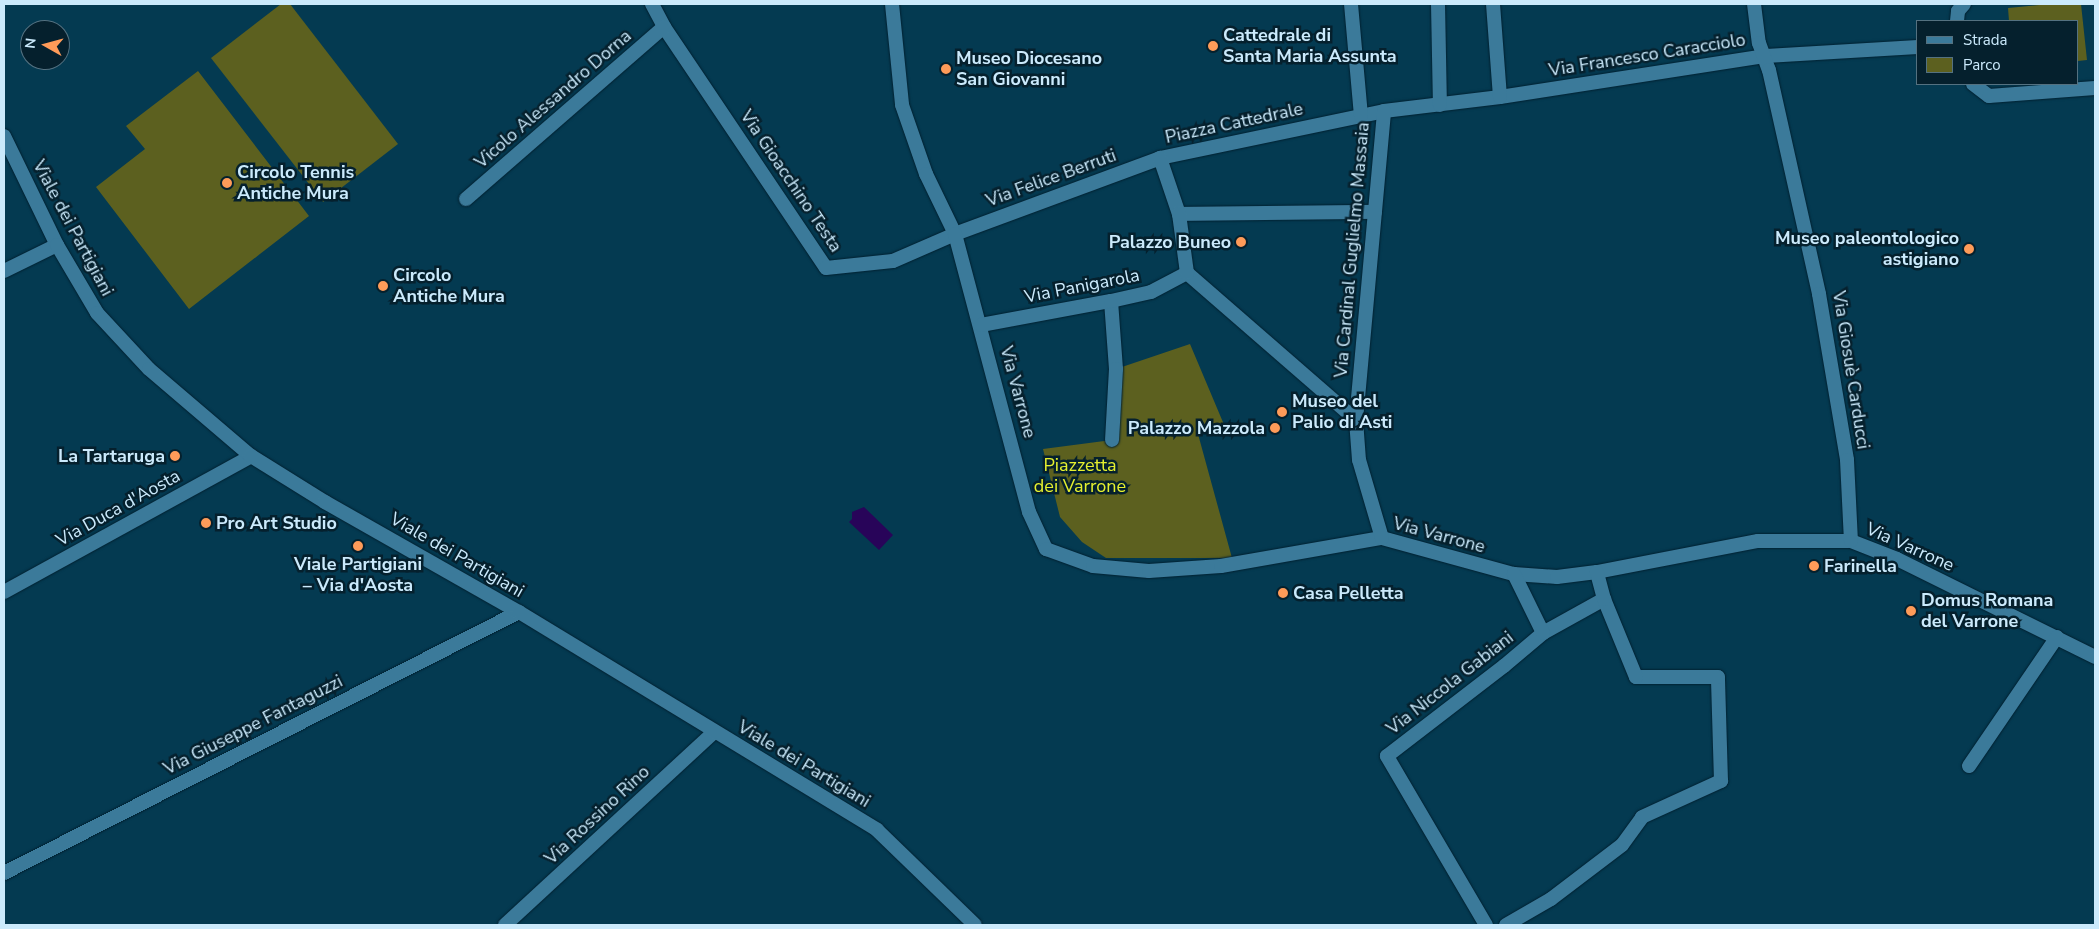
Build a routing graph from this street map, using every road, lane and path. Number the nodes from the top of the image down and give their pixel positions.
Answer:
1 (652, 4) edge
2 (892, 4) edge
3 (1351, 4) edge
4 (1438, 4) edge
5 (1493, 4) edge
6 (1754, 4) edge
7 (1964, 4) edge
8 (1957, 20) edge
9 (664, 28) junction
10 (1916, 47) edge
11 (1766, 56) junction
12 (1974, 85) edge
13 (2095, 88) edge
14 (1500, 97) junction
15 (1440, 104) junction
16 (1384, 111) junction
17 (1361, 116) junction
18 (4, 136) edge
19 (1160, 158) junction
20 (466, 199) dead end
21 (1375, 212) junction
22 (1178, 214) junction
23 (955, 234) junction
24 (57, 245) junction
25 (4, 272) edge
26 (1187, 273) junction
27 (1111, 302) junction
28 (981, 325) junction
29 (1356, 420) junction
30 (1112, 440) dead end
31 (251, 456) junction
32 (1382, 538) junction
33 (1851, 541) junction
34 (1597, 572) junction
35 (1514, 574) junction
36 (4, 592) edge
37 (1604, 599) junction
38 (519, 612) junction
39 (1543, 633) junction
40 (2057, 638) junction
41 (2095, 658) edge
42 (714, 732) junction
43 (1969, 766) dead end
44 (4, 873) edge
45 (505, 925) edge
46 (975, 925) edge
47 (1486, 925) edge
48 (1506, 925) edge

1 - 9 street, Via Gioacchino Testa
2 - 23 street, Via Varrone
3 - 17 street
4 - 15 street
5 - 14 street
6 - 11 street, Via Giosuè Carducci
7 - 8 street
9 - 20 street, Vicolo Alessandro Dorna
9 - 23 street, Via Gioacchino Testa
10 - 11 street, Via Francesco Caracciolo
11 - 14 street, Via Francesco Caracciolo
11 - 33 street, Via Giosuè Carducci
12 - 13 street
14 - 15 street, Via Francesco Caracciolo
15 - 16 street, Via Francesco Caracciolo
16 - 17 street, Piazza Cattedrale
16 - 21 street, Via Cardinal Guglielmo Massaia
17 - 19 street, Piazza Cattedrale
18 - 24 street, Viale dei Partigiani
19 - 22 street, Piazza Cattedrale
19 - 23 street, Via Felice Berruti
21 - 22 street
21 - 29 street, Via Cardinal Guglielmo Massaia
22 - 26 street
23 - 28 street, Via Varrone
24 - 25 street
24 - 31 street, Viale dei Partigiani
26 - 27 street, Via Panigarola
26 - 29 street
27 - 28 street, Via Panigarola
27 - 30 street
28 - 32 street, Via Varrone
29 - 32 street, Via Cardinal Guglielmo Massaia
31 - 36 street, Via Duca d'Aosta
31 - 38 street, Viale dei Partigiani
32 - 35 street, Via Varrone
33 - 34 street, Via Varrone
33 - 40 street, Via Varrone
34 - 35 street, Via Varrone
34 - 37 street
35 - 39 street
37 - 39 street
37 - 48 street
38 - 42 street, Viale dei Partigiani
38 - 44 street, Via Giuseppe Fantaguzzi
39 - 47 street, Via Niccola Gabiani
40 - 41 street, Via Varrone
40 - 43 street
42 - 45 street, Via Rossino Rino
42 - 46 street, Viale dei Partigiani

